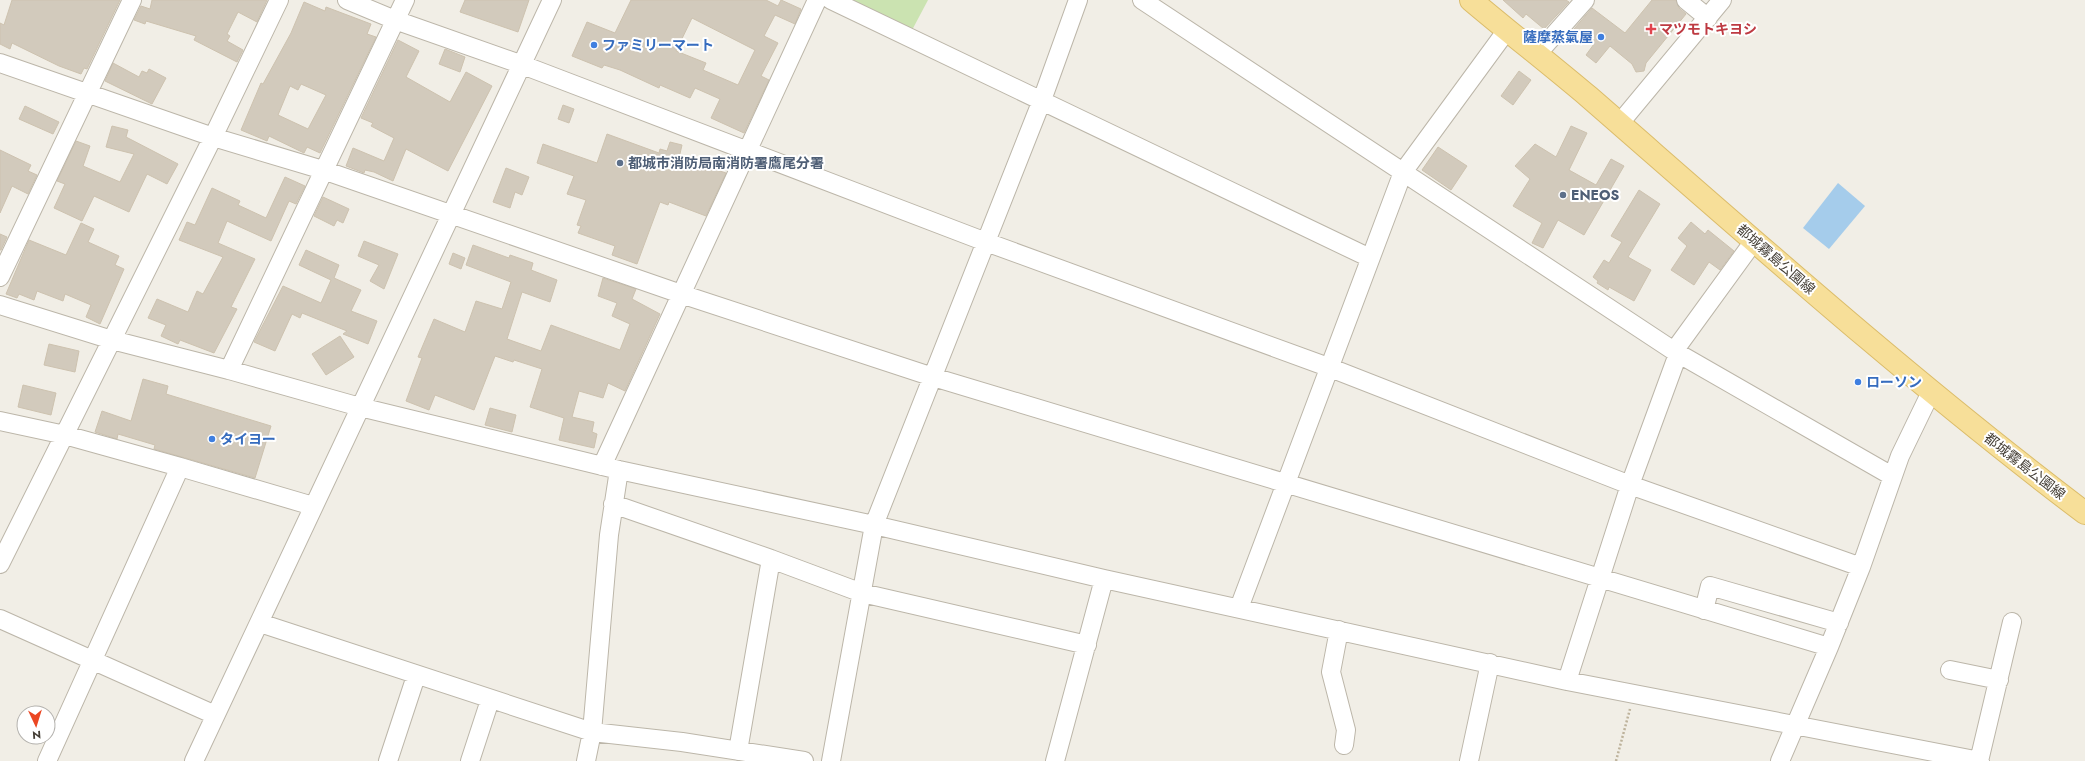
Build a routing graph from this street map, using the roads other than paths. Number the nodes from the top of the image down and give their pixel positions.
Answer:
1 (132, 0) edge
2 (279, 0) edge
3 (347, 0) edge
4 (405, 0) edge
5 (552, 0) edge
6 (817, 0) edge
7 (832, 0) edge
8 (1078, 0) edge
9 (1142, 0) edge
10 (1471, 0) edge
11 (1585, 0) edge
12 (1686, 0) edge
13 (1722, 0) edge
14 (1708, 18) junction
15 (395, 20) junction
16 (1507, 30) junction
17 (1537, 54) junction
18 (0, 63) edge
19 (520, 64) junction
20 (88, 93) junction
21 (1042, 100) junction
22 (1619, 124) junction
23 (213, 137) junction
24 (746, 152) junction
25 (323, 170) junction
26 (1403, 172) junction
27 (450, 214) junction
28 (1754, 241) junction
29 (986, 242) junction
30 (1370, 258) junction
31 (0, 277) edge
32 (681, 294) junction
33 (0, 305) edge
34 (112, 340) junction
35 (1676, 352) junction
36 (1328, 367) junction
37 (229, 370) junction
38 (933, 377) junction
39 (1931, 392) junction
40 (360, 407) junction
41 (0, 421) edge
42 (65, 435) junction
43 (180, 466) junction
44 (611, 468) junction
45 (1892, 476) junction
46 (1287, 483) junction
47 (1630, 485) junction
48 (613, 504) junction
49 (313, 506) junction
50 (2085, 513) edge
51 (874, 525) junction
52 (772, 559) junction
53 (0, 564) edge
54 (1861, 567) junction
55 (1104, 579) junction
56 (1599, 579) junction
57 (862, 593) junction
58 (1239, 608) junction
59 (1704, 610) junction
60 (0, 619) edge
61 (2012, 622) dead end
62 (260, 623) junction
63 (1839, 623) junction
64 (1339, 630) junction
65 (1087, 645) junction
66 (1829, 647) junction
67 (94, 660) junction
68 (1490, 663) junction
69 (1950, 670) dead end
70 (416, 676) junction
71 (1999, 680) junction
72 (1567, 681) junction
73 (490, 700) junction
74 (215, 715) junction
75 (1795, 726) junction
76 (592, 732) junction
77 (1344, 745) dead end
78 (738, 751) junction
79 (47, 761) edge
80 (194, 761) edge
81 (388, 761) edge
82 (470, 761) edge
83 (586, 761) edge
84 (804, 761) edge
85 (831, 761) edge
86 (1055, 761) edge
87 (1469, 761) edge
88 (1780, 761) edge
89 (1980, 761) edge

1 - 20 street
2 - 23 street
3 - 15 street
4 - 15 street
5 - 19 street
6 - 24 street
7 - 21 street
8 - 21 street
9 - 26 street
10 - 16 main road, 都城霧島公園線
11 - 17 street
12 - 14 street
13 - 14 street
14 - 22 street
15 - 19 street
15 - 25 street
16 - 17 main road, 都城霧島公園線
16 - 26 street
17 - 22 main road, 都城霧島公園線
18 - 20 street
19 - 24 street
19 - 27 street
20 - 23 street
20 - 31 street
21 - 29 street
21 - 30 street
22 - 28 main road, 都城霧島公園線
23 - 25 street
23 - 34 street
24 - 29 street
24 - 32 street
25 - 27 street
25 - 37 street
26 - 30 street
26 - 35 street
27 - 32 street
27 - 40 street
28 - 35 street
28 - 39 main road, 都城霧島公園線
29 - 36 street
29 - 38 street
30 - 36 street
32 - 38 street
32 - 44 street
33 - 34 street
34 - 37 street
34 - 42 street
35 - 45 street
35 - 47 street
36 - 46 street
36 - 47 street
37 - 40 street
38 - 46 street
38 - 51 street
39 - 45 street
39 - 50 main road, 都城霧島公園線
40 - 44 street
40 - 49 street
41 - 42 street
42 - 43 street
42 - 53 street
43 - 49 street
43 - 67 street
44 - 48 street
44 - 51 street
45 - 54 street
46 - 56 street
46 - 58 street
47 - 54 street
47 - 56 street
48 - 52 street
48 - 76 street
49 - 62 street
51 - 55 street
51 - 57 street
52 - 57 street
52 - 78 street
54 - 63 street
55 - 58 street
55 - 65 street
56 - 59 street
56 - 72 street
57 - 65 street
57 - 85 street
58 - 64 street
59 - 63 street
59 - 66 street
60 - 67 street
61 - 71 street
62 - 70 street
62 - 74 street
63 - 66 street
64 - 68 street
64 - 77 street
65 - 86 street
66 - 75 street
67 - 74 street
67 - 79 street
68 - 72 street
68 - 87 street
69 - 71 street
70 - 73 street
70 - 81 street
71 - 89 street
72 - 75 street
73 - 76 street
73 - 82 street
74 - 80 street
75 - 88 street
75 - 89 street
76 - 78 street
76 - 83 street
78 - 84 street

